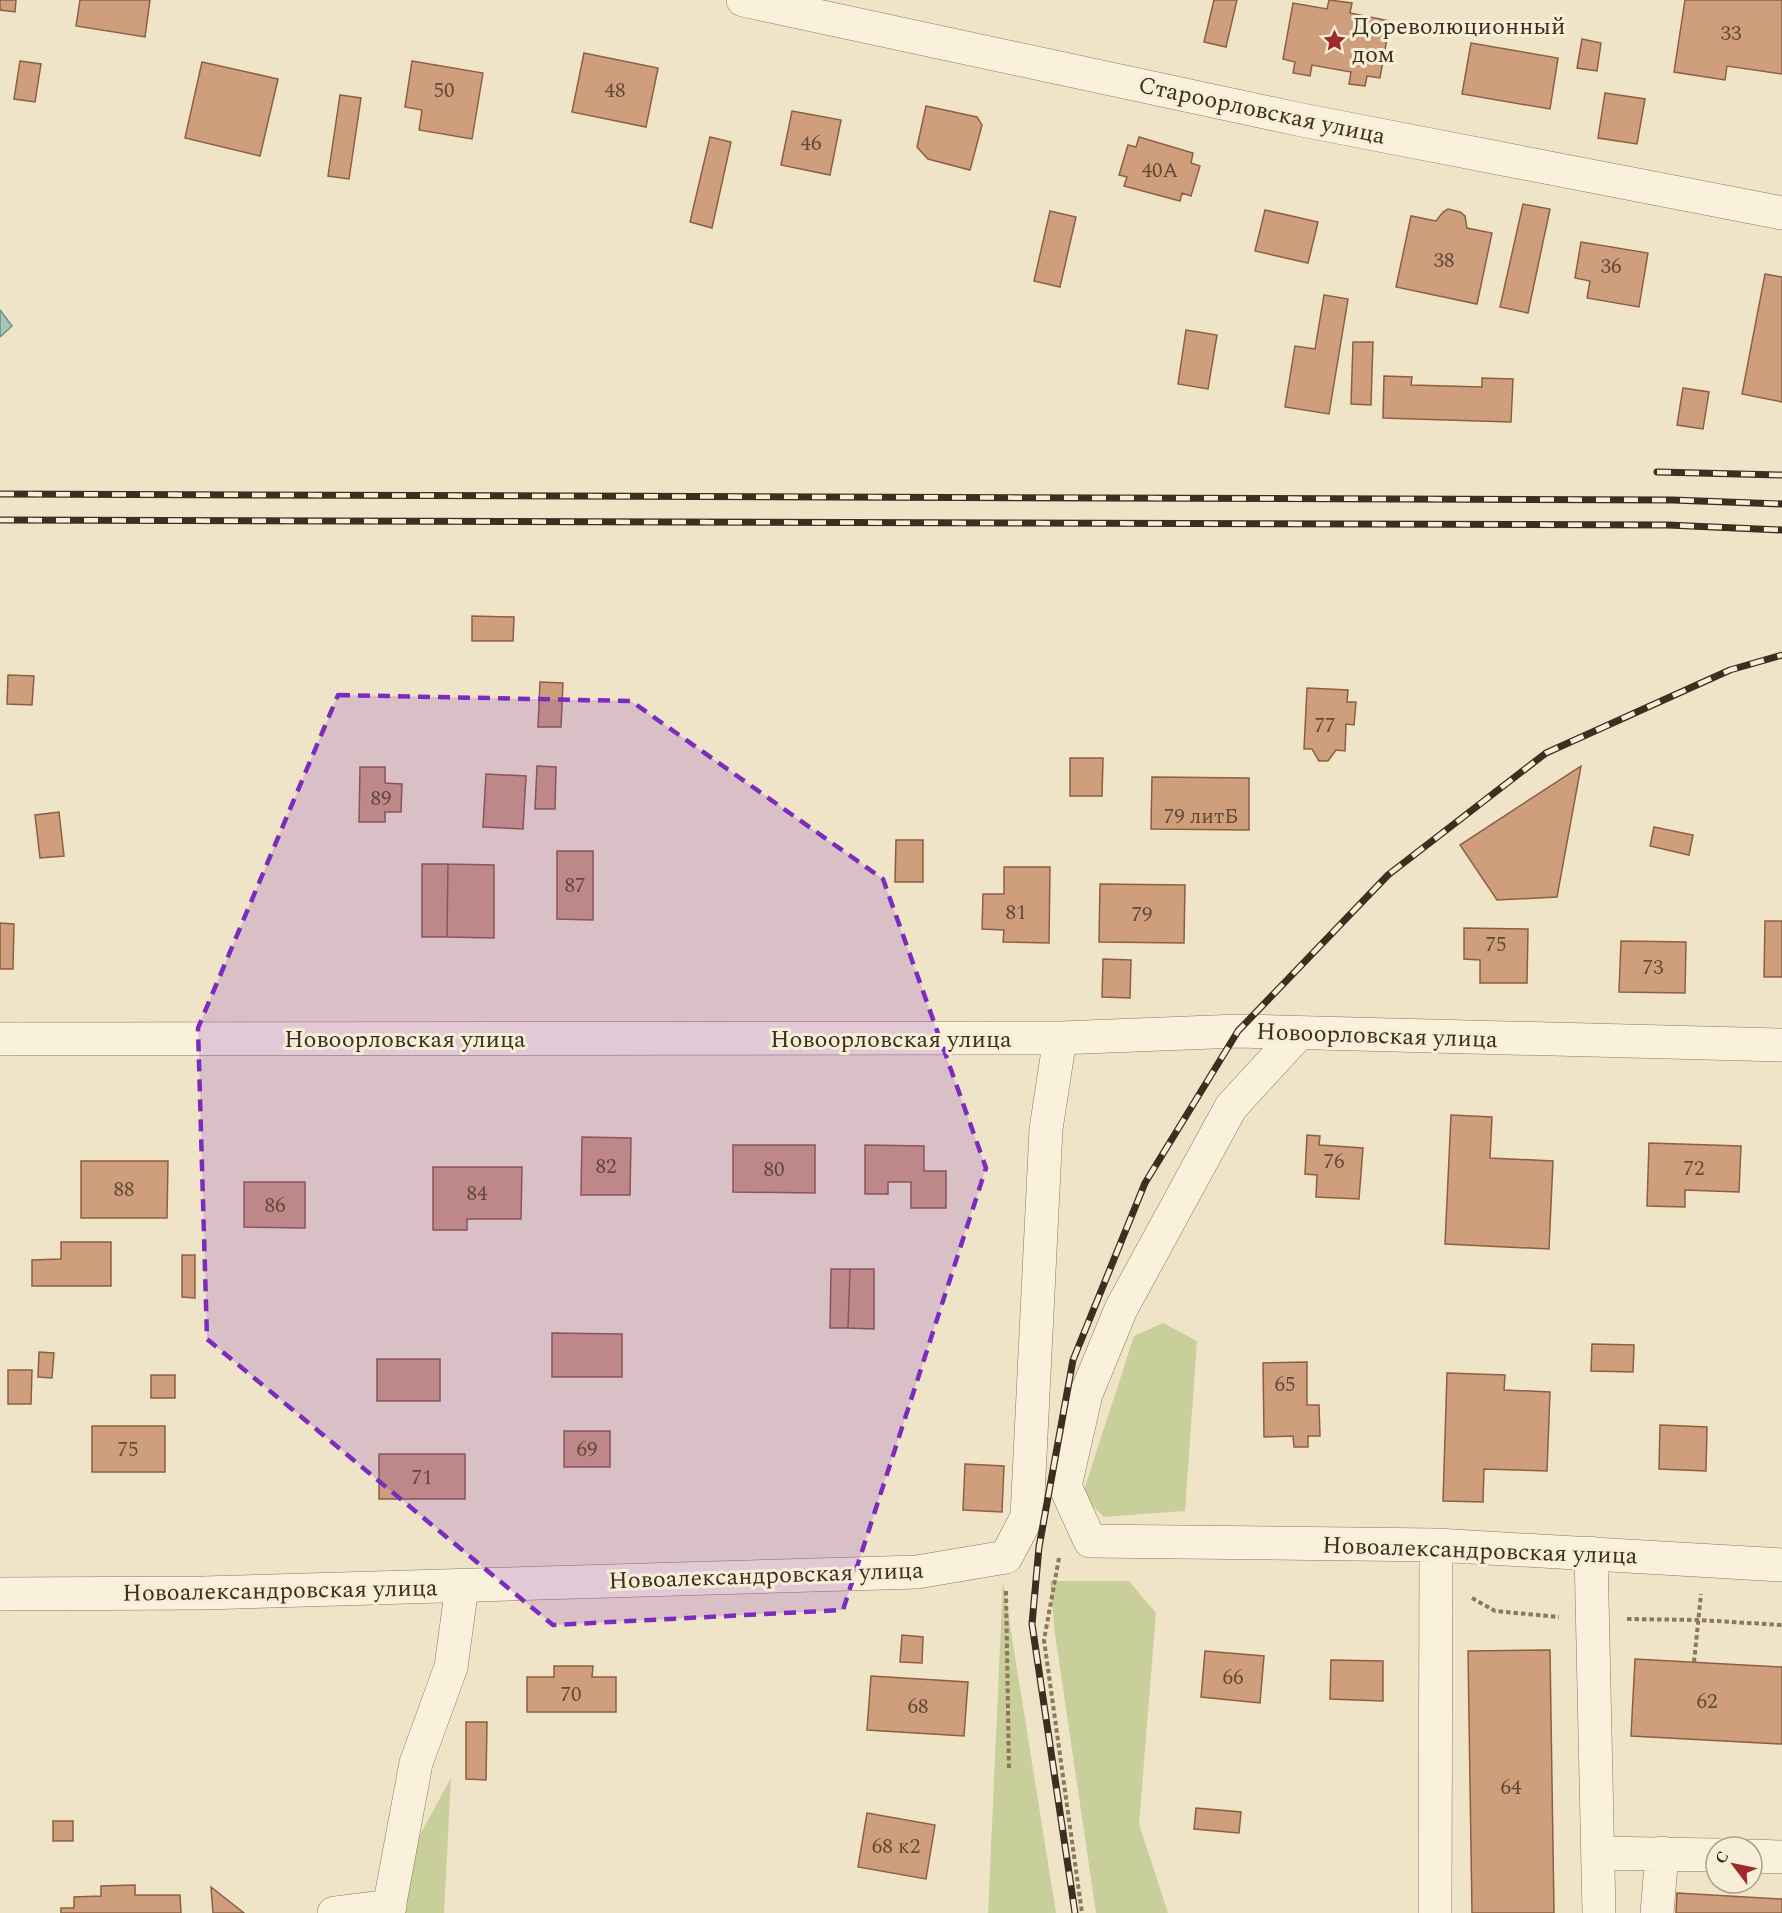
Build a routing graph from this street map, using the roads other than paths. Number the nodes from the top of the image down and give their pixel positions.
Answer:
1 (743, 0) edge
2 (1782, 213) edge
3 (1299, 1033) junction
4 (1060, 1038) junction
5 (0, 1039) edge
6 (1782, 1046) edge
7 (1436, 1545) junction
8 (1591, 1553) junction
9 (1782, 1565) edge
10 (462, 1586) junction
11 (0, 1594) edge
12 (1598, 1853) junction
13 (1662, 1853) junction
14 (1704, 1855) edge
15 (1764, 1856) edge
16 (1782, 1857) edge
17 (389, 1910) edge
18 (334, 1913) edge
19 (1435, 1913) edge
20 (1599, 1913) edge
21 (1657, 1913) edge

1 - 2 street, Староорловская улица
3 - 4 street, Новоорловская улица
3 - 6 street, Новоорловская улица
3 - 7 street, Новоалександровская улица
4 - 5 street, Новоорловская улица
4 - 10 street, Новоалександровская улица
7 - 8 street, Новоалександровская улица
7 - 19 street
8 - 9 street, Новоалександровская улица
8 - 12 street
10 - 11 street, Новоалександровская улица
10 - 17 street
12 - 13 street
12 - 20 street
13 - 14 street
13 - 21 street
15 - 16 street
17 - 18 street

